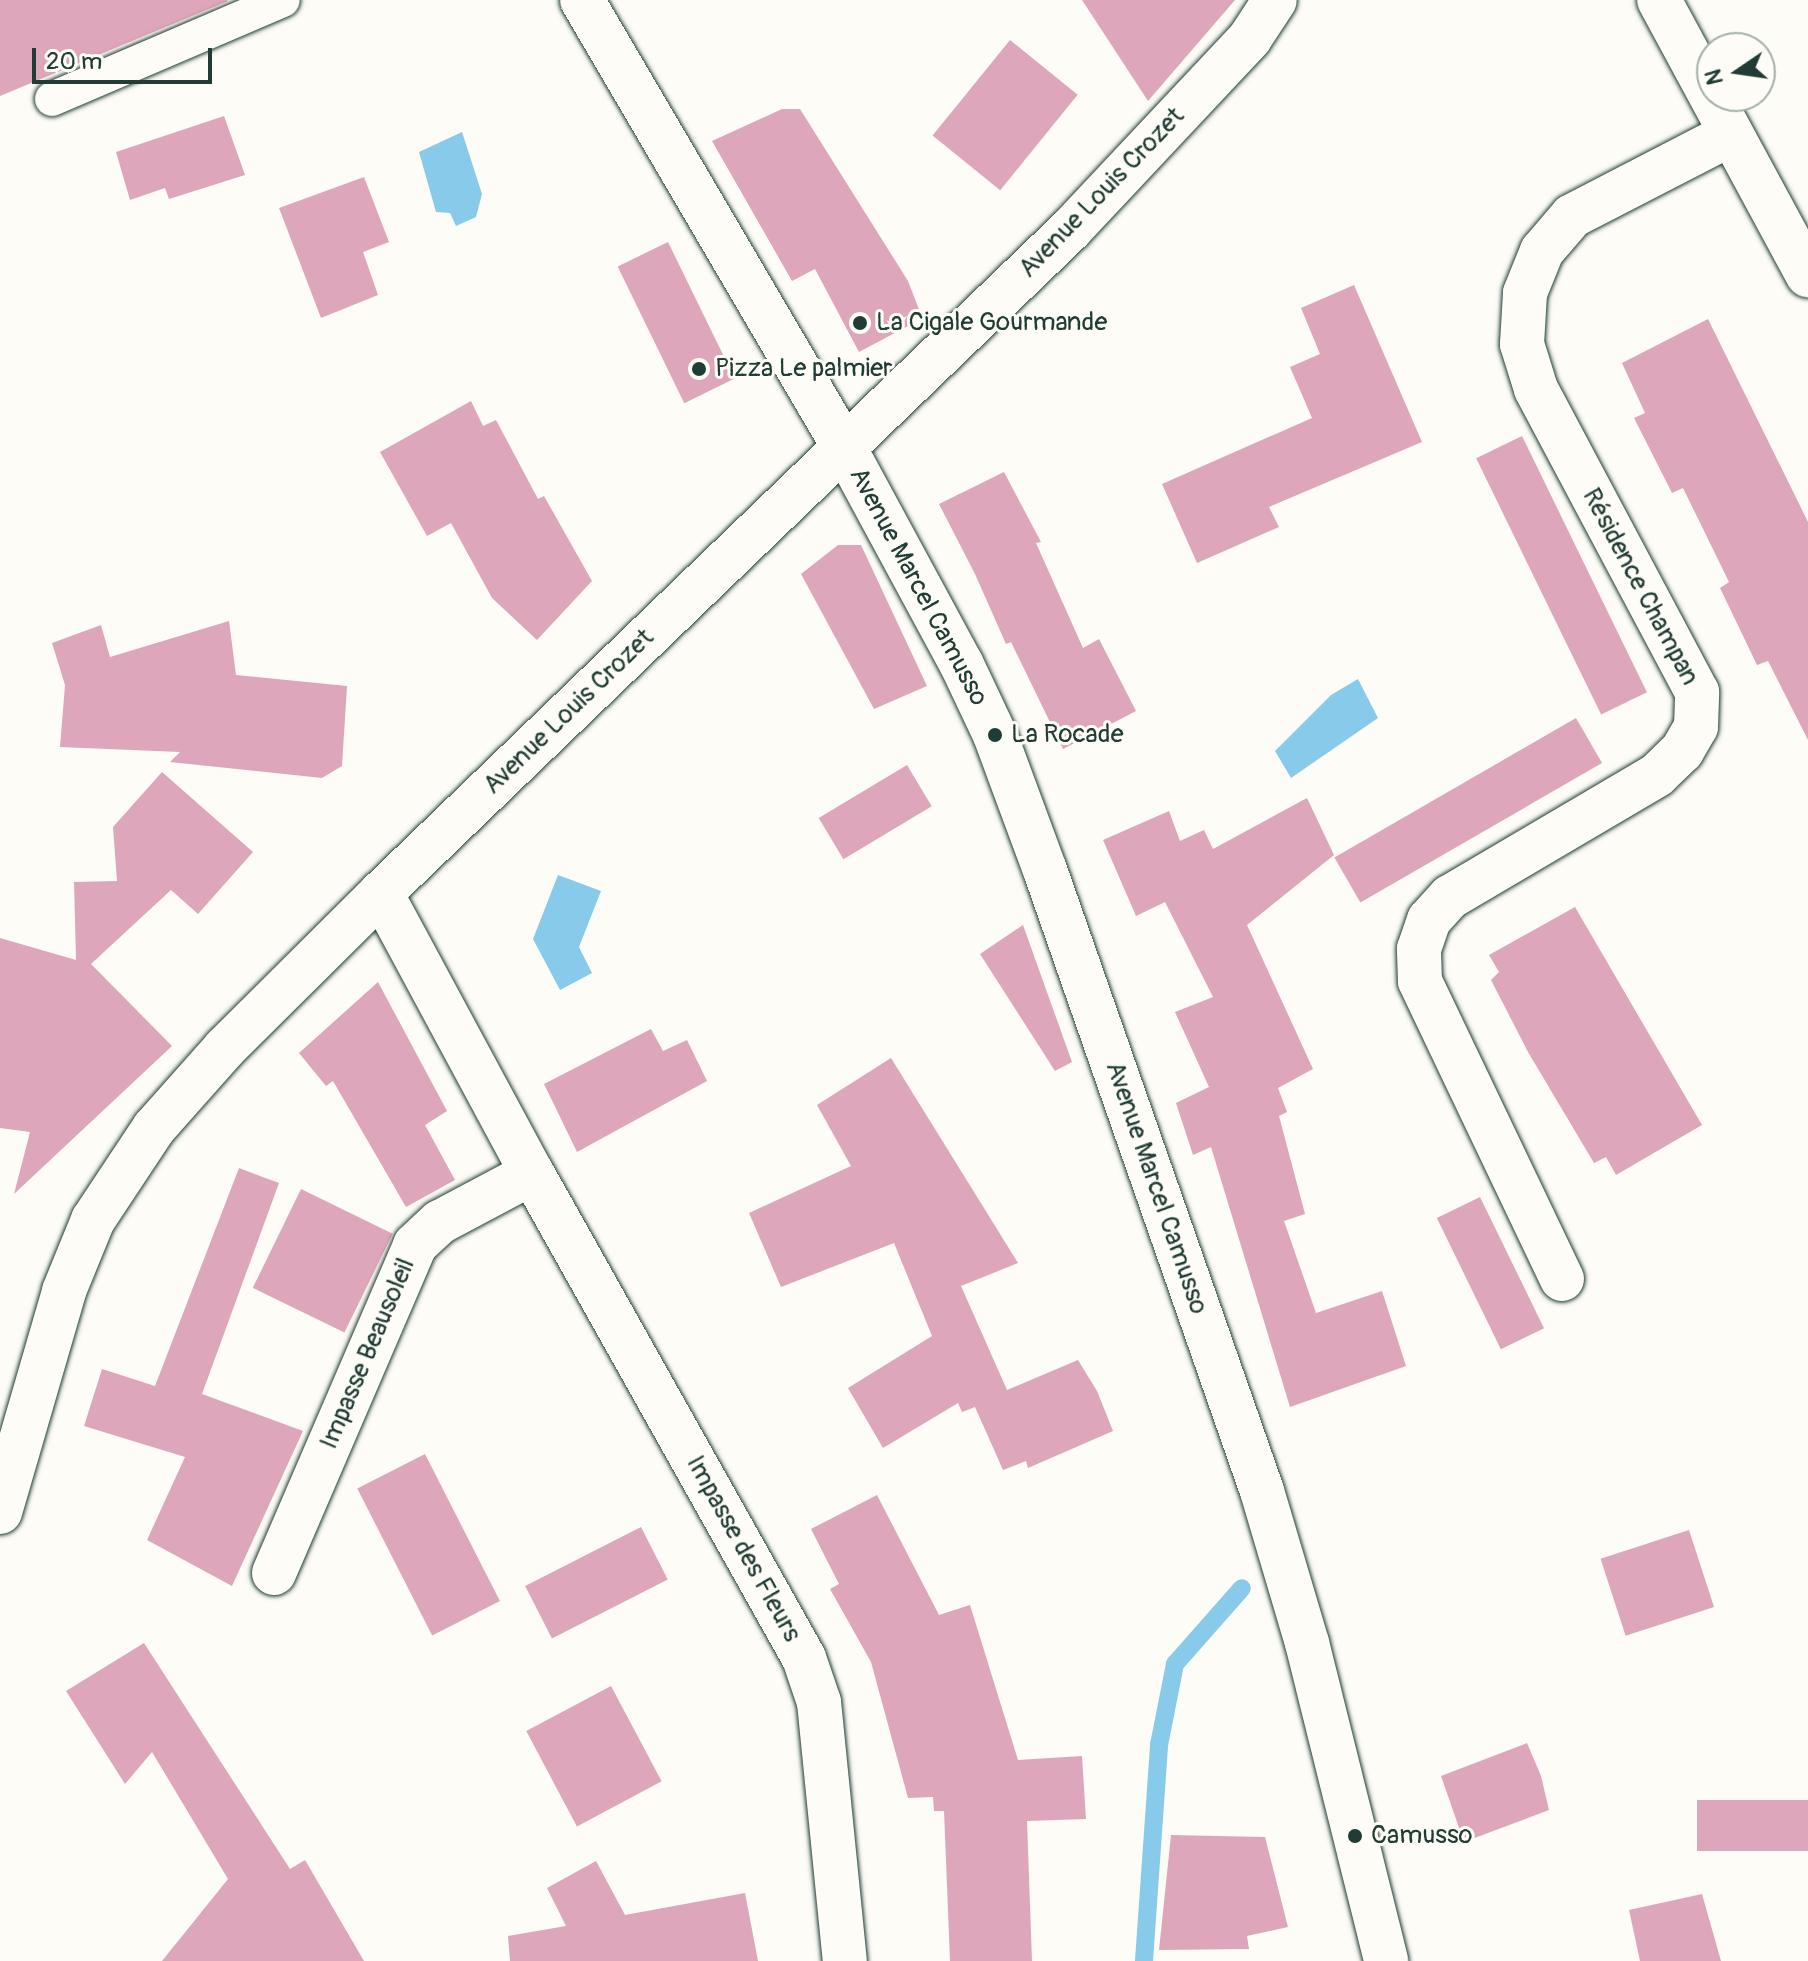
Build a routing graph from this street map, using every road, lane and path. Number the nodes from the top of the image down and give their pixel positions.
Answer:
1 (283, 0) edge
2 (582, 0) edge
3 (1275, 0) edge
4 (1659, 0) edge
5 (52, 99) dead end
6 (1731, 134) junction
7 (1808, 275) edge
8 (844, 447) junction
9 (381, 893) junction
10 (532, 1173) junction
11 (1562, 1279) dead end
12 (0, 1512) edge
13 (274, 1573) dead end
14 (845, 1961) edge
15 (1386, 1961) edge

1 - 5 lane
2 - 8 street, Avenue Marcel Camusso
3 - 8 street, Avenue Louis Crozet
4 - 6 street
6 - 7 street
6 - 11 street, Résidence Champan
8 - 9 street, Avenue Louis Crozet
8 - 15 street, Avenue Marcel Camusso
9 - 10 street
9 - 12 street, Avenue Louis Crozet
10 - 13 street, Impasse Beausoleil
10 - 14 street, Impasse des Fleurs

